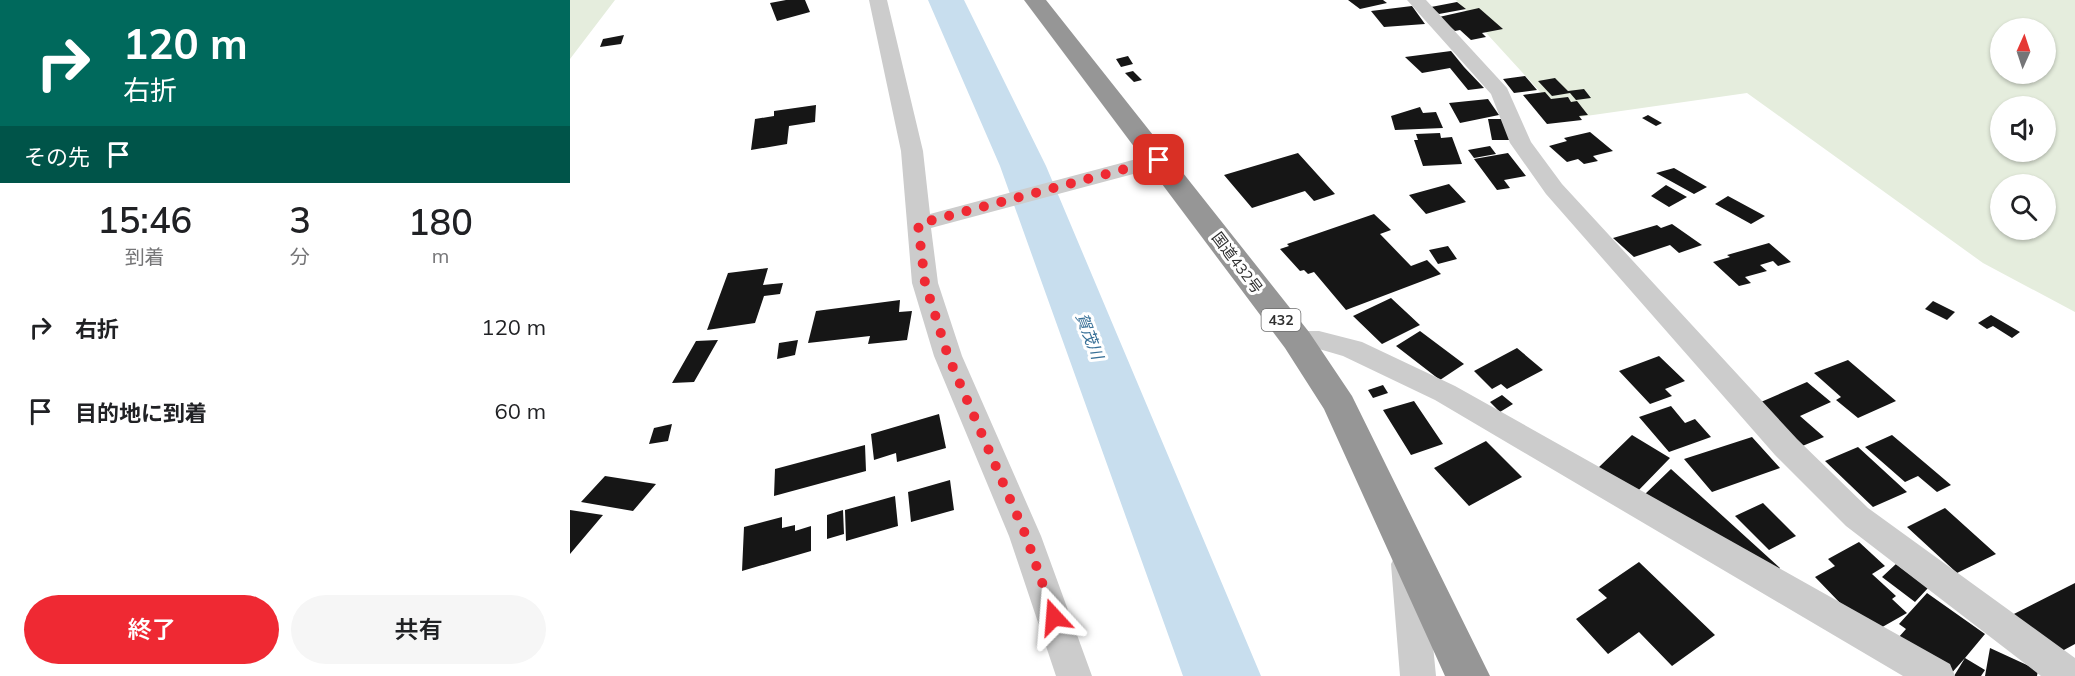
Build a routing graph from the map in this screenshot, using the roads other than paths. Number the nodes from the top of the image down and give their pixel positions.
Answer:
1 (878, 0) edge
2 (1035, 0) edge
3 (1416, 0) edge
4 (1151, 162) junction
5 (927, 221) junction
6 (1297, 340) junction
7 (1407, 550) junction
8 (1074, 676) edge
9 (1419, 676) edge
10 (1468, 676) edge
11 (1937, 676) edge
12 (2070, 676) edge

1 - 5 street
2 - 4 highway, 国道432号 / 432
3 - 12 street
4 - 5 street
4 - 6 highway, 国道432号 / 432
5 - 8 street
6 - 7 highway, 国道432号 / 432
6 - 11 street
7 - 9 street
7 - 10 highway, 国道432号 / 432

